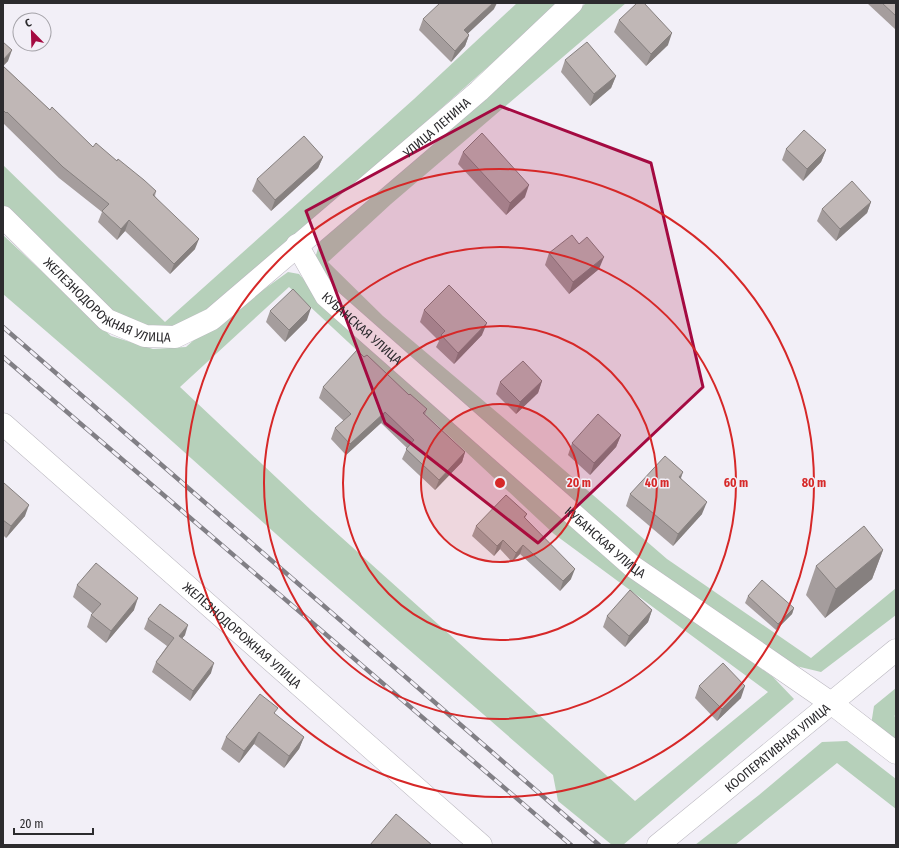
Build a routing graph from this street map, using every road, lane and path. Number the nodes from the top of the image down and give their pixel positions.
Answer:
1 (572, 3) edge
2 (3, 216) edge
3 (297, 245) junction
4 (3, 424) edge
5 (896, 650) edge
6 (831, 702) junction
7 (896, 753) edge
8 (481, 845) edge
9 (658, 845) edge

1 - 3 street, УЛИЦА ЛЕНИНА
2 - 3 street, ЖЕЛЕЗНОДОРОЖНАЯ УЛИЦА
3 - 6 street, КУБАНСКАЯ УЛИЦА
4 - 8 street, ЖЕЛЕЗНОДОРОЖНАЯ УЛИЦА
5 - 6 street, КООПЕРАТИВНАЯ УЛИЦА
6 - 7 street, КУБАНСКАЯ УЛИЦА
6 - 9 street, КООПЕРАТИВНАЯ УЛИЦА

